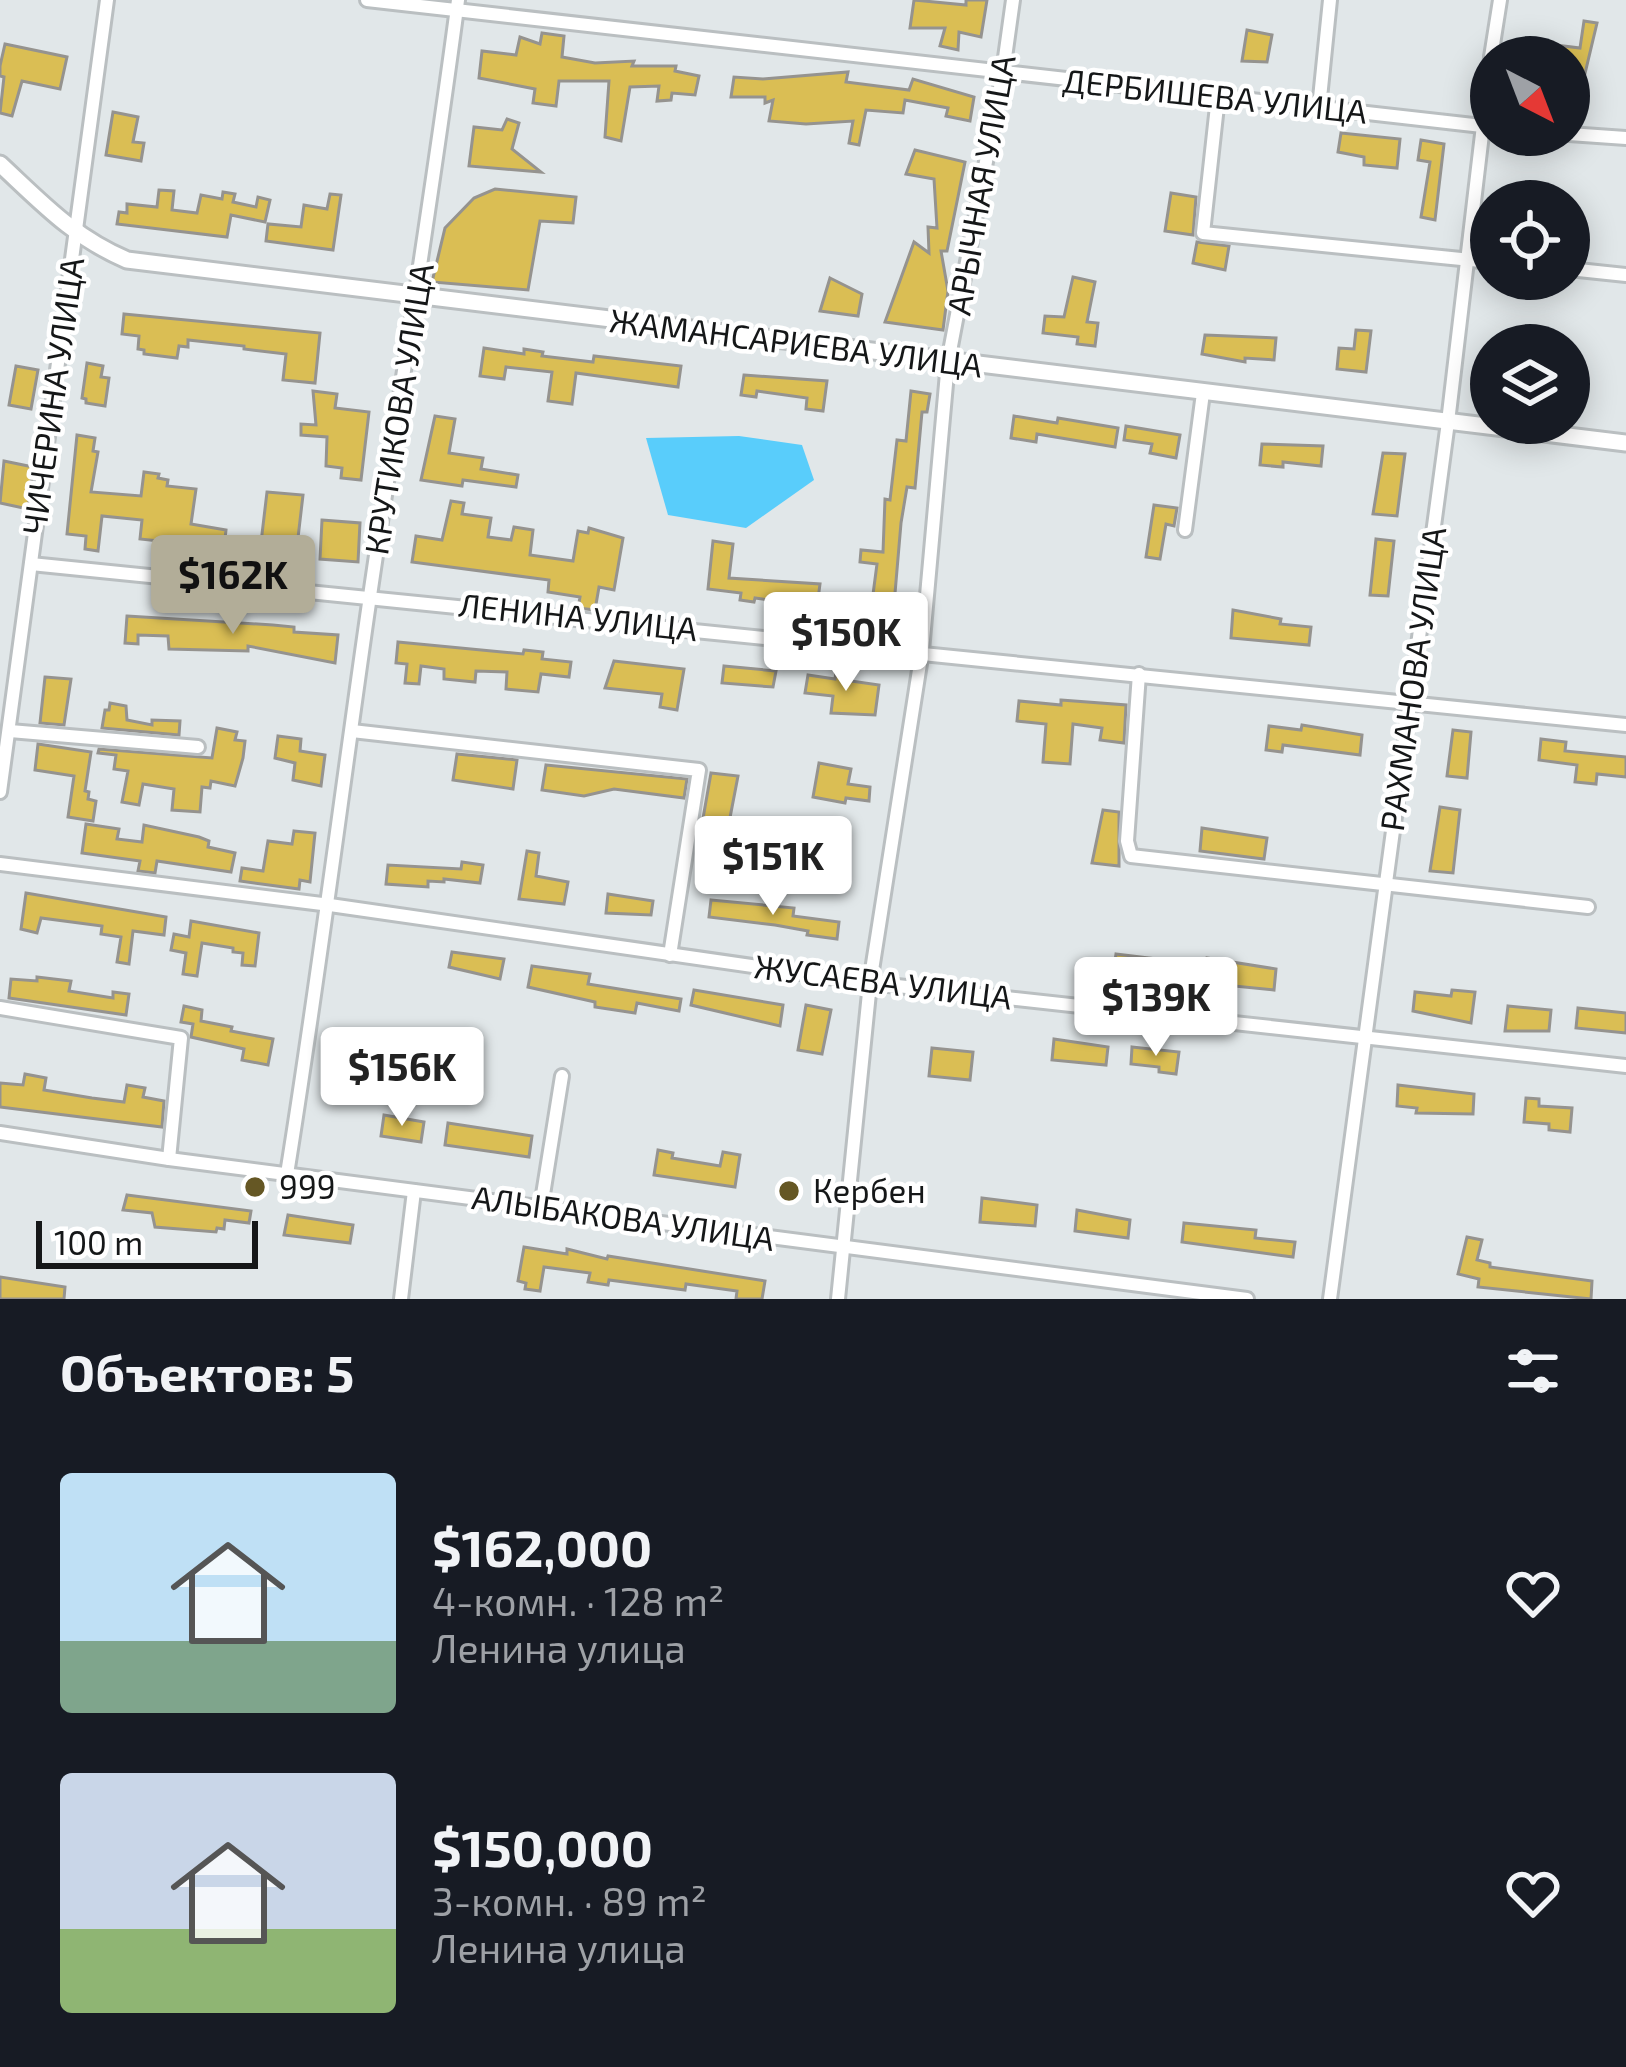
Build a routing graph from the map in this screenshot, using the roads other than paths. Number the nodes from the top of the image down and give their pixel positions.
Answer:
1 (106, 0) edge
2 (368, 0) edge
3 (1013, 0) edge
4 (1330, 0) edge
5 (1500, 0) edge
6 (457, 5) edge
7 (1494, 36) edge
8 (1004, 72) junction
9 (1218, 97) junction
10 (1318, 108) junction
11 (1470, 125) edge
12 (1590, 135) edge
13 (1626, 138) edge
14 (1482, 156) edge
15 (0, 164) edge
16 (75, 232) junction
17 (1466, 259) junction
18 (1470, 259) edge
19 (1590, 271) edge
20 (1626, 275) edge
21 (418, 296) junction
22 (948, 362) junction
23 (1203, 393) junction
24 (1448, 422) junction
25 (1626, 443) edge
26 (1185, 530) dead end
27 (31, 564) junction
28 (370, 596) junction
29 (922, 651) junction
30 (1139, 674) junction
31 (1408, 702) junction
32 (1626, 725) edge
33 (10, 731) junction
34 (352, 731) junction
35 (198, 747) dead end
36 (0, 792) edge
37 (0, 864) edge
38 (1386, 886) junction
39 (330, 905) junction
40 (1588, 907) dead end
41 (670, 955) junction
42 (870, 983) junction
43 (0, 1008) edge
44 (1367, 1037) junction
45 (1626, 1066) edge
46 (562, 1076) dead end
47 (0, 1133) edge
48 (169, 1159) junction
49 (287, 1174) junction
50 (414, 1191) junction
51 (541, 1208) junction
52 (844, 1247) junction
53 (401, 1299) edge
54 (838, 1299) edge
55 (1247, 1299) edge
56 (1330, 1299) edge

1 - 16 street, ЧИЧЕРИНА УЛИЦА
2 - 6 street, ДЕРБИШЕВА УЛИЦА
3 - 8 street, АРЫЧНАЯ УЛИЦА
4 - 10 street
5 - 7 street, РАХМАНОВА УЛИЦА
6 - 8 street, ДЕРБИШЕВА УЛИЦА
6 - 21 street, КРУТИКОВА УЛИЦА
8 - 9 street, ДЕРБИШЕВА УЛИЦА
8 - 22 street, АРЫЧНАЯ УЛИЦА
9 - 10 street, ДЕРБИШЕВА УЛИЦА
9 - 17 street
10 - 11 street, ДЕРБИШЕВА УЛИЦА
12 - 13 street
14 - 17 street, РАХМАНОВА УЛИЦА
15 - 16 street, ЖАМАНСАРИЕВА УЛИЦА
16 - 21 street, ЖАМАНСАРИЕВА УЛИЦА
16 - 27 street, ЧИЧЕРИНА УЛИЦА
17 - 18 street
17 - 24 street, РАХМАНОВА УЛИЦА
19 - 20 street
21 - 22 street, ЖАМАНСАРИЕВА УЛИЦА
21 - 28 street, КРУТИКОВА УЛИЦА
22 - 23 street, ЖАМАНСАРИЕВА УЛИЦА
22 - 29 street, АРЫЧНАЯ УЛИЦА
23 - 24 street, ЖАМАНСАРИЕВА УЛИЦА
23 - 26 street
24 - 25 street, ЖАМАНСАРИЕВА УЛИЦА
24 - 31 street, РАХМАНОВА УЛИЦА
27 - 28 street, ЛЕНИНА УЛИЦА
27 - 33 street, ЧИЧЕРИНА УЛИЦА
28 - 29 street, ЛЕНИНА УЛИЦА
28 - 34 street, КРУТИКОВА УЛИЦА
29 - 30 street, ЛЕНИНА УЛИЦА
29 - 42 street, АРЫЧНАЯ УЛИЦА
30 - 31 street, ЛЕНИНА УЛИЦА
30 - 38 street
31 - 32 street, ЛЕНИНА УЛИЦА
31 - 38 street, РАХМАНОВА УЛИЦА
33 - 35 street
33 - 36 street, ЧИЧЕРИНА УЛИЦА
34 - 39 street, КРУТИКОВА УЛИЦА
34 - 41 street
37 - 39 street, ЖУСАЕВА УЛИЦА
38 - 40 street
38 - 44 street, РАХМАНОВА УЛИЦА
39 - 41 street, ЖУСАЕВА УЛИЦА
39 - 49 street, КРУТИКОВА УЛИЦА
41 - 42 street, ЖУСАЕВА УЛИЦА
42 - 44 street, ЖУСАЕВА УЛИЦА
42 - 52 street, АРЫЧНАЯ УЛИЦА
43 - 48 street
44 - 45 street, ЖУСАЕВА УЛИЦА
44 - 56 street, РАХМАНОВА УЛИЦА
46 - 51 street
47 - 48 street, АЛЫБАКОВА УЛИЦА
48 - 49 street, АЛЫБАКОВА УЛИЦА
49 - 50 street, АЛЫБАКОВА УЛИЦА
50 - 51 street, АЛЫБАКОВА УЛИЦА
50 - 53 street
51 - 52 street, АЛЫБАКОВА УЛИЦА
52 - 54 street, АРЫЧНАЯ УЛИЦА
52 - 55 street, АЛЫБАКОВА УЛИЦА

